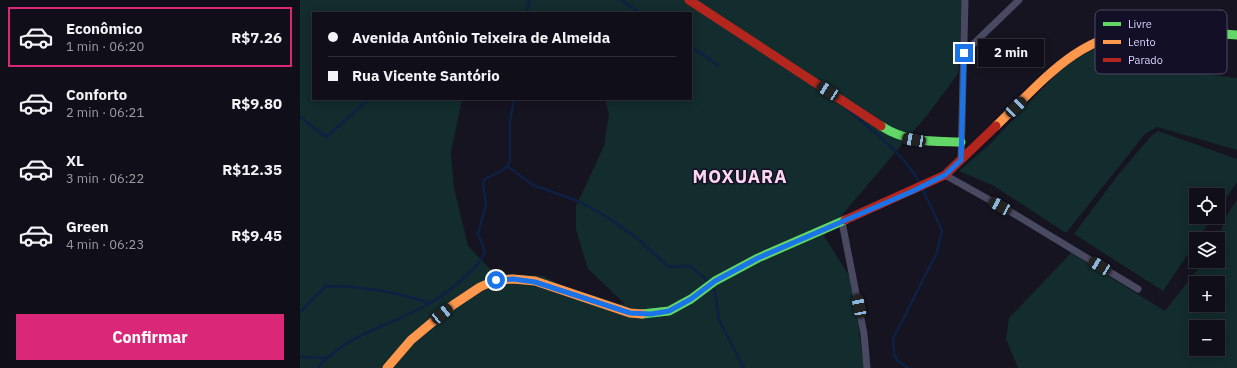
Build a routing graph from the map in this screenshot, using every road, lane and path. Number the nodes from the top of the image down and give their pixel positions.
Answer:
1 (688, 0) edge
2 (965, 0) edge
3 (1019, 0) edge
4 (1227, 35) edge
5 (1237, 36) edge
6 (1095, 42) edge
7 (964, 53) junction
8 (961, 142) junction
9 (961, 160) junction
10 (945, 175) junction
11 (842, 222) junction
12 (1138, 289) dead end
13 (387, 368) edge
14 (867, 368) edge

1 - 8 street
2 - 7 street
3 - 7 street
4 - 5 street
6 - 9 street
7 - 8 street
8 - 9 street
9 - 10 street
10 - 11 street
10 - 12 street
11 - 13 street
11 - 14 street

